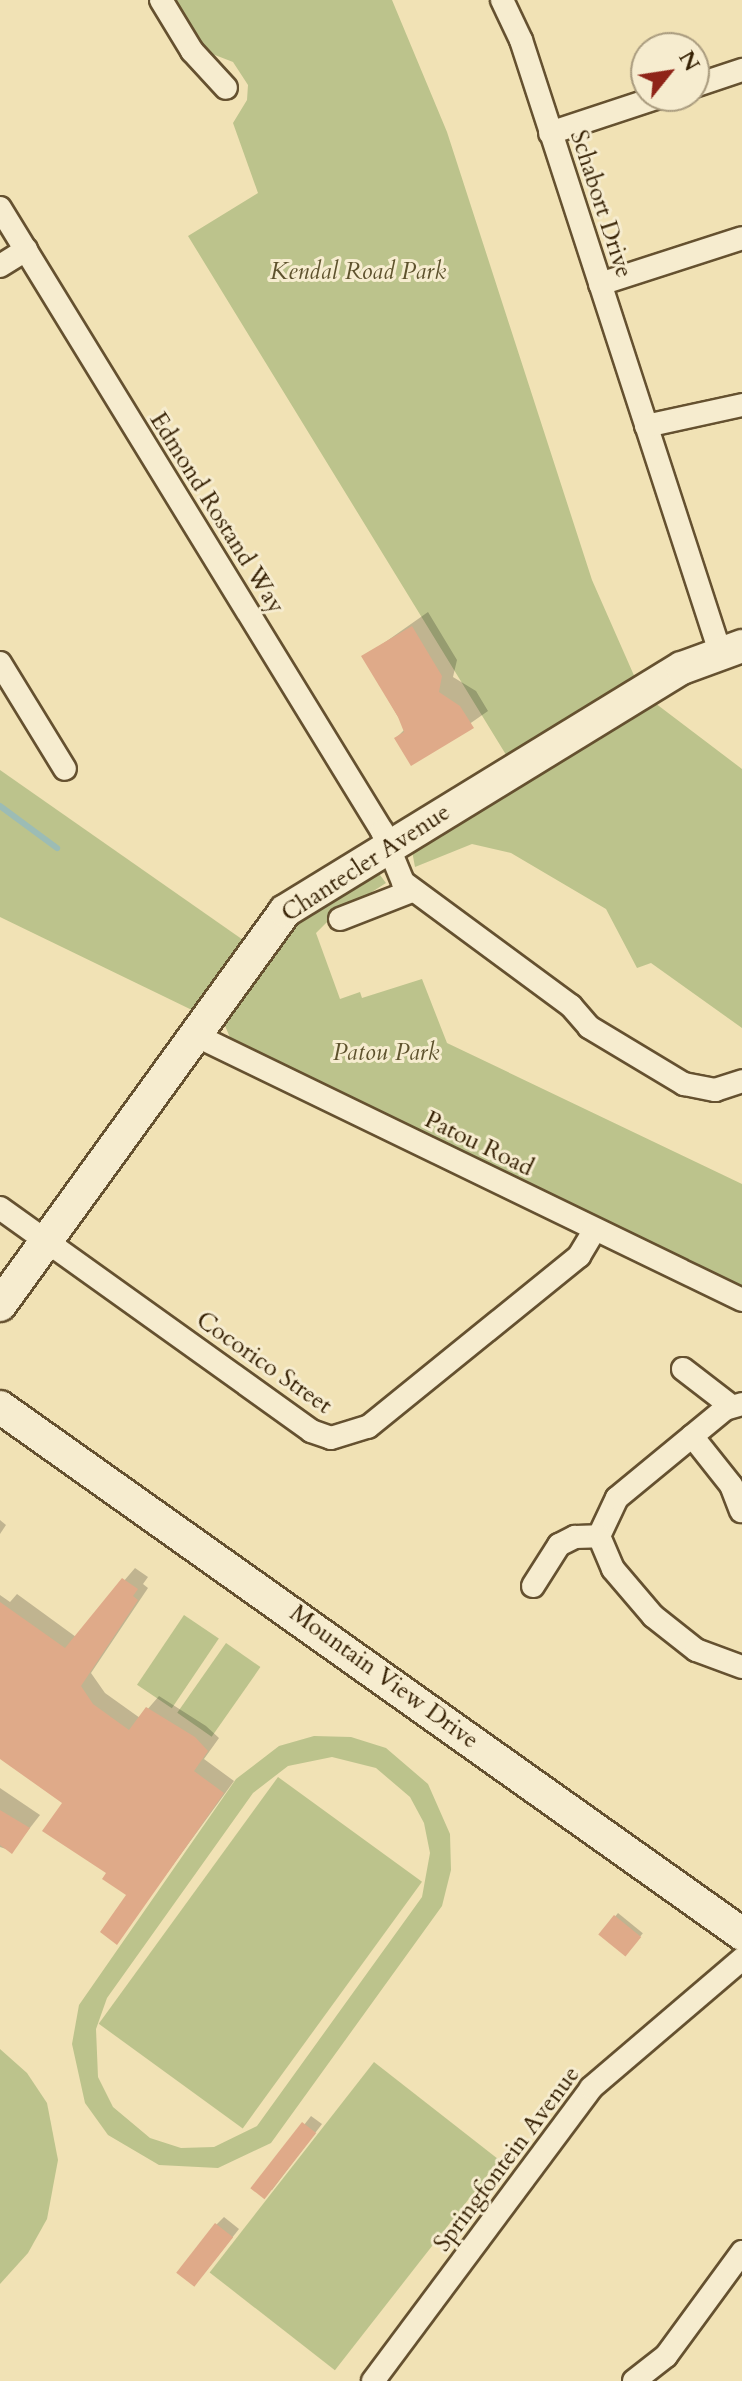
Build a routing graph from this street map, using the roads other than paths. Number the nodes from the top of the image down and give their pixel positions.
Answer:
1 (161, 0) edge
2 (502, 0) edge
3 (742, 70) edge
4 (710, 81) edge
5 (226, 88) dead end
6 (630, 107) edge
7 (550, 133) junction
8 (0, 208) edge
9 (742, 238) edge
10 (26, 250) junction
11 (0, 266) edge
12 (600, 284) junction
13 (742, 405) edge
14 (646, 426) junction
15 (731, 649) edge
16 (0, 663) edge
17 (65, 769) dead end
18 (387, 846) junction
19 (412, 891) junction
20 (340, 919) dead end
21 (193, 1034) junction
22 (742, 1081) edge
23 (0, 1208) edge
24 (595, 1229) junction
25 (46, 1241) junction
26 (742, 1300) edge
27 (0, 1305) edge
28 (683, 1369) dead end
29 (0, 1393) edge
30 (736, 1405) edge
31 (13, 1414) edge
32 (692, 1436) junction
33 (741, 1511) edge
34 (599, 1536) junction
35 (533, 1586) dead end
36 (742, 1667) edge
37 (742, 1934) edge
38 (742, 1959) edge
39 (742, 2252) edge
40 (373, 2381) edge
41 (634, 2381) edge

1 - 5 street
2 - 7 street, Schabort Drive
3 - 4 street
6 - 7 street
7 - 12 street, Schabort Drive
8 - 10 street, Edmond Rostand Way
9 - 12 street
10 - 11 street
10 - 18 street, Edmond Rostand Way
12 - 14 street, Schabort Drive
13 - 14 street
14 - 15 street, Schabort Drive
15 - 18 street, Chantecler Avenue
16 - 17 street
18 - 19 street, Edmond Rostand Way
18 - 21 street, Chantecler Avenue
19 - 20 street
19 - 22 street
21 - 24 street, Patou Road
21 - 25 street, Chantecler Avenue
23 - 25 street, Cocorico Street
24 - 25 street, Cocorico Street
24 - 26 street, Patou Road
25 - 27 street, Chantecler Avenue
28 - 30 street
29 - 31 street, Mountain View Drive
30 - 32 street
31 - 37 street, Mountain View Drive
32 - 33 street
32 - 34 street
34 - 35 street
34 - 36 street
38 - 40 street, Springfontein Avenue
39 - 41 street

